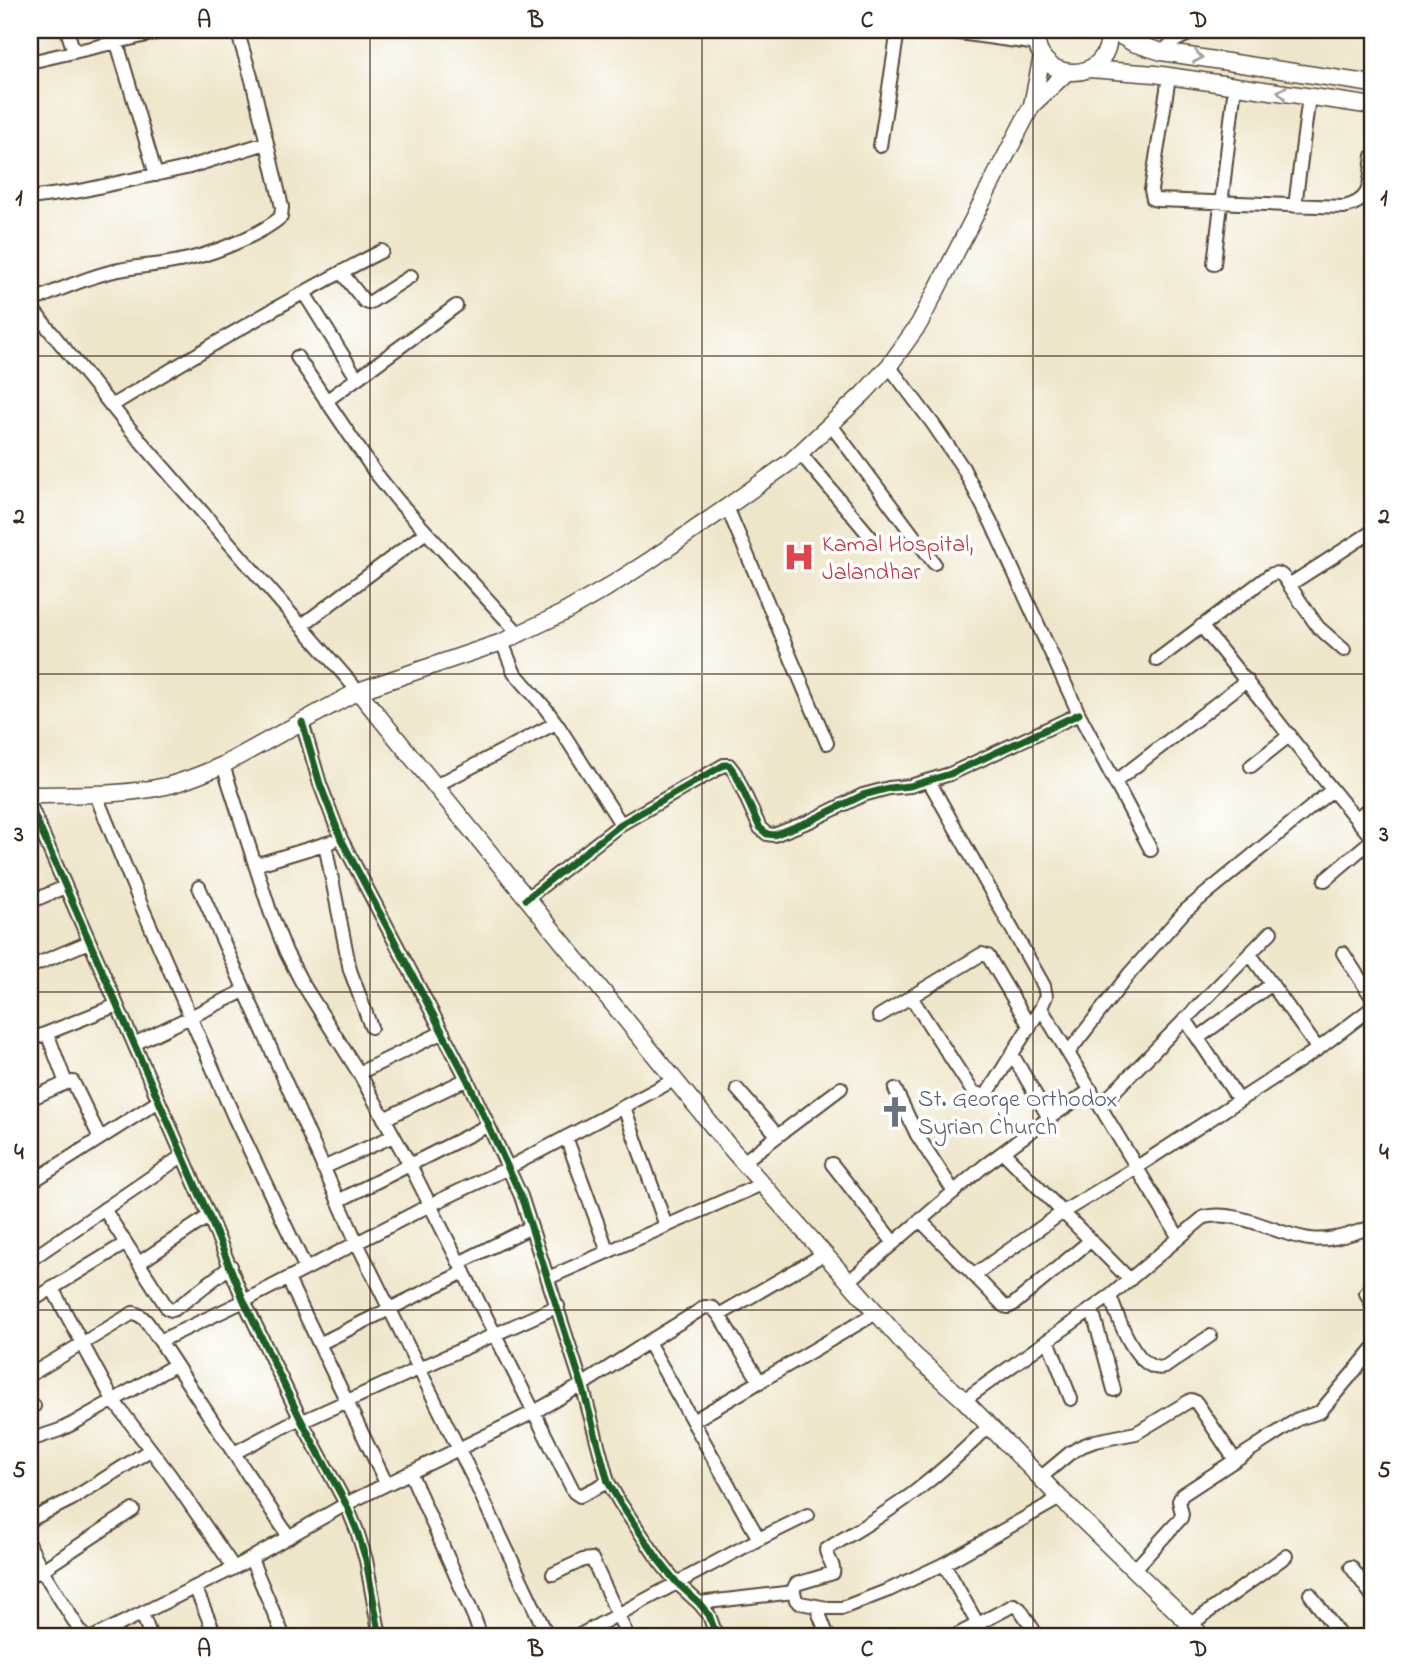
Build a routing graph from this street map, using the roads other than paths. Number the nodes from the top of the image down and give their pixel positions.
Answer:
1 (68, 30) edge
2 (169, 30) edge
3 (237, 30) edge
4 (898, 30) edge
5 (938, 30) edge
6 (1110, 30) edge
7 (1197, 30) edge
8 (155, 32) edge
9 (117, 43) junction
10 (1039, 43) edge
11 (74, 52) junction
12 (1162, 52) junction
13 (30, 62) edge
14 (1089, 69) junction
15 (1067, 72) junction
16 (1170, 77) junction
17 (1373, 84) edge
18 (1235, 86) junction
19 (1309, 96) junction
20 (1032, 105) junction
21 (1373, 106) edge
22 (266, 143) junction
23 (880, 146) dead end
24 (1373, 156) edge
25 (156, 175) junction
26 (30, 198) edge
27 (1221, 203) junction
28 (1295, 206) junction
29 (382, 251) dead end
30 (1214, 264) dead end
31 (341, 272) junction
32 (411, 276) dead end
33 (304, 293) junction
34 (30, 304) edge
35 (456, 306) dead end
36 (297, 357) dead end
37 (889, 366) junction
38 (357, 378) junction
39 (326, 401) junction
40 (111, 406) junction
41 (831, 425) junction
42 (800, 453) junction
43 (727, 508) junction
44 (426, 531) junction
45 (1373, 531) edge
46 (874, 541) dead end
47 (934, 563) dead end
48 (1289, 585) junction
49 (302, 626) junction
50 (1201, 626) junction
51 (520, 635) junction
52 (502, 642) junction
53 (1344, 650) dead end
54 (1157, 660) dead end
55 (1247, 680) junction
56 (358, 691) junction
57 (1079, 714) junction
58 (302, 722) junction
59 (556, 723) junction
60 (1290, 735) junction
61 (827, 743) dead end
62 (223, 765) junction
63 (1251, 766) dead end
64 (929, 781) junction
65 (1115, 782) junction
66 (435, 786) junction
67 (1332, 790) junction
68 (94, 793) junction
69 (30, 795) edge
70 (30, 805) edge
71 (1373, 805) edge
72 (1356, 819) junction
73 (621, 824) junction
74 (36, 834) edge
75 (341, 839) junction
76 (1373, 839) edge
77 (325, 844) junction
78 (1151, 850) dead end
79 (256, 866) junction
80 (1325, 880) dead end
81 (65, 887) junction
82 (199, 887) dead end
83 (526, 899) junction
84 (30, 902) edge
85 (1270, 932) dead end
86 (89, 942) junction
87 (1343, 953) dead end
88 (1250, 954) junction
89 (30, 967) edge
90 (1272, 984) junction
91 (244, 991) junction
92 (911, 997) junction
93 (1373, 999) edge
94 (117, 1005) junction
95 (1373, 1007) edge
96 (1041, 1008) junction
97 (879, 1016) dead end
98 (191, 1018) junction
99 (1185, 1019) junction
100 (371, 1027) dead end
101 (1030, 1027) junction
102 (443, 1032) junction
103 (47, 1033) junction
104 (1198, 1038) junction
105 (30, 1040) edge
106 (134, 1044) junction
107 (1318, 1049) junction
108 (1068, 1053) junction
109 (1012, 1054) junction
110 (359, 1073) junction
111 (467, 1079) junction
112 (674, 1080) junction
113 (66, 1083) junction
114 (841, 1088) dead end
115 (737, 1089) dead end
116 (895, 1089) dead end
117 (1091, 1090) junction
118 (30, 1099) edge
119 (1239, 1100) junction
120 (159, 1101) junction
121 (1100, 1106) junction
122 (624, 1107) junction
123 (1049, 1118) junction
124 (384, 1119) junction
125 (487, 1126) junction
126 (393, 1136) junction
127 (778, 1136) junction
128 (566, 1137) junction
129 (100, 1138) junction
130 (1003, 1152) junction
131 (182, 1156) junction
132 (743, 1162) junction
133 (832, 1164) dead end
134 (410, 1165) junction
135 (1137, 1167) junction
136 (323, 1168) junction
137 (508, 1168) junction
138 (30, 1183) edge
139 (762, 1184) junction
140 (954, 1192) junction
141 (338, 1201) junction
142 (430, 1205) junction
143 (104, 1209) junction
144 (1063, 1212) junction
145 (209, 1216) junction
146 (920, 1220) junction
147 (666, 1226) junction
148 (531, 1227) junction
149 (1371, 1230) edge
150 (1179, 1238) junction
151 (1091, 1240) junction
152 (126, 1243) junction
153 (357, 1243) junction
154 (894, 1243) junction
155 (608, 1252) junction
156 (824, 1254) junction
157 (30, 1260) edge
158 (139, 1263) junction
159 (231, 1266) junction
160 (462, 1268) junction
161 (306, 1269) junction
162 (974, 1275) junction
163 (548, 1278) junction
164 (288, 1279) junction
165 (1130, 1280) junction
166 (848, 1282) junction
167 (1373, 1283) edge
168 (52, 1288) junction
169 (32, 1296) edge
170 (1110, 1296) junction
171 (244, 1301) junction
172 (558, 1306) junction
173 (1373, 1307) edge
174 (1092, 1309) junction
175 (390, 1310) junction
176 (876, 1313) junction
177 (719, 1315) junction
178 (495, 1334) junction
179 (1210, 1336) dead end
180 (1048, 1340) junction
181 (160, 1341) junction
182 (648, 1342) junction
183 (82, 1343) junction
184 (319, 1344) junction
185 (1373, 1349) edge
186 (175, 1365) junction
187 (419, 1369) junction
188 (30, 1375) edge
189 (760, 1381) junction
190 (582, 1385) junction
191 (1114, 1390) dead end
192 (1071, 1399) dead end
193 (113, 1400) junction
194 (964, 1400) junction
195 (347, 1402) junction
196 (534, 1412) junction
197 (301, 1420) junction
198 (693, 1421) junction
199 (989, 1426) junction
200 (30, 1440) edge
201 (458, 1448) junction
202 (150, 1450) junction
203 (234, 1452) junction
204 (1235, 1460) junction
205 (410, 1472) junction
206 (1040, 1478) junction
207 (608, 1482) junction
208 (386, 1483) junction
209 (1060, 1498) junction
210 (346, 1504) junction
211 (133, 1510) dead end
212 (808, 1515) dead end
213 (30, 1520) edge
214 (289, 1537) junction
215 (759, 1539) junction
216 (30, 1546) edge
217 (1286, 1556) dead end
218 (251, 1559) junction
219 (944, 1564) junction
220 (1351, 1567) dead end
221 (233, 1569) junction
222 (42, 1570) junction
223 (1134, 1570) junction
224 (553, 1574) dead end
225 (30, 1576) edge
226 (677, 1583) junction
227 (195, 1587) junction
228 (794, 1592) junction
229 (1310, 1594) dead end
230 (1373, 1597) edge
231 (699, 1603) junction
232 (816, 1606) junction
233 (142, 1613) junction
234 (618, 1615) junction
235 (978, 1625) junction
236 (1190, 1625) junction
237 (84, 1637) edge
238 (94, 1637) edge
239 (150, 1637) edge
240 (216, 1637) edge
241 (284, 1637) edge
242 (380, 1637) edge
243 (481, 1637) edge
244 (548, 1637) edge
245 (576, 1637) edge
246 (628, 1637) edge
247 (718, 1637) edge
248 (828, 1637) edge
249 (953, 1637) edge
250 (985, 1637) edge
251 (1038, 1637) edge
252 (1203, 1637) edge
253 (1341, 1637) edge

1 - 11 street
2 - 8 street
3 - 22 street
4 - 23 street
5 - 10 street
6 - 12 main road
6 - 14 main road
7 - 12 street
8 - 9 street
9 - 11 street
9 - 25 street
10 - 15 main road
10 - 20 main road
11 - 13 street
12 -> 17 main road
14 - 15 main road
14 - 16 main road
15 - 20 main road
16 - 18 main road
16 - 27 street
19 -> 18 main road
18 - 27 street
19 - 21 main road
19 - 28 street
20 - 37 main road
22 - 25 street
22 - 34 street
24 - 28 street
25 - 26 street
27 - 28 street
27 - 30 street
29 - 31 street
31 - 32 street
31 - 33 street
33 - 38 street
33 - 40 street
34 - 40 street
35 - 38 street
36 - 39 street
37 - 41 main road
37 - 57 street
38 - 39 street
39 - 44 street
40 - 49 street
41 - 42 main road
41 - 47 street
42 - 43 main road
42 - 46 street
43 - 51 main road
43 - 61 street
44 - 49 street
44 - 51 street
45 - 48 street
48 - 50 street
48 - 53 street
49 - 56 street
50 - 54 street
50 - 55 street
51 - 52 main road
52 - 56 main road
52 - 59 street
55 - 60 street
55 - 65 street
56 - 58 main road
56 - 66 main road
57 - 64 street
57 - 65 street
58 - 62 main road
58 - 75 street
59 - 66 street
59 - 73 street
60 - 63 street
60 - 67 street
62 - 68 main road
62 - 79 street
64 - 73 street
64 - 96 street
65 - 78 street
66 - 83 main road
67 - 72 street
67 - 108 street
68 - 69 main road
68 - 98 street
70 - 74 street
71 - 72 street
72 - 76 street
73 - 83 street
74 - 81 street
75 - 77 street
75 - 102 street
76 - 80 street
77 - 79 street
77 - 100 street
79 - 110 street
81 - 84 street
81 - 86 street
82 - 91 street
83 - 112 main road
85 - 88 street
86 - 89 street
86 - 94 street
87 - 93 street
88 - 90 street
88 - 99 street
90 - 104 street
90 - 107 street
91 - 98 street
91 - 136 street
92 - 97 street
92 - 101 street
92 - 109 street
94 - 103 street
94 - 106 street
95 - 107 street
96 - 101 street
96 - 108 street
98 - 106 street
98 - 161 street
99 - 104 street
99 - 121 street
101 - 109 street
102 - 110 street
102 - 111 street
103 - 105 street
103 - 113 street
104 - 119 street
106 - 120 street
107 - 119 street
108 - 117 street
109 - 123 street
110 - 124 street
111 - 124 street
111 - 125 street
112 - 122 street
112 - 132 main road
113 - 118 street
113 - 129 street
114 - 127 street
115 - 127 street
116 - 140 street
117 - 121 street
117 - 123 street
119 - 135 street
120 - 129 street
120 - 131 street
121 - 135 street
122 - 128 street
122 - 147 street
123 - 130 street
124 - 126 street
125 - 134 street
125 - 137 street
126 - 134 street
126 - 136 street
127 - 132 street
128 - 137 street
128 - 155 street
129 - 138 street
130 - 140 street
130 - 144 street
131 - 143 street
131 - 145 street
132 - 139 main road
133 - 154 street
134 - 141 street
134 - 142 street
135 - 144 street
135 - 150 street
136 - 141 street
137 - 142 street
137 - 148 street
139 - 147 street
139 - 156 main road
140 - 146 street
141 - 153 street
142 - 153 street
142 - 160 street
143 - 152 street
143 - 157 street
144 - 151 street
144 - 162 street
145 - 158 street
145 - 159 street
146 - 154 street
146 - 162 street
147 - 155 street
148 - 160 street
148 - 163 street
149 - 150 street
150 - 165 street
151 - 162 street
151 - 165 street
152 - 158 street
152 - 168 street
153 - 161 street
153 - 175 street
154 - 166 street
155 - 163 street
156 - 166 main road
156 - 177 street
158 - 159 street
159 - 171 street
160 - 175 street
160 - 178 street
161 - 164 street
163 - 172 street
164 - 171 street
164 - 184 street
165 - 170 street
166 - 176 main road
167 - 173 street
168 - 169 street
168 - 183 street
170 - 174 street
170 - 179 street
171 - 181 street
171 - 197 street
172 - 178 street
172 - 190 street
174 - 180 street
174 - 191 street
175 - 184 street
175 - 187 street
176 - 189 street
176 - 194 main road
177 - 182 street
177 - 189 street
178 - 187 street
178 - 196 street
180 - 192 street
180 - 194 street
181 - 183 street
181 - 186 street
182 - 190 street
182 - 198 street
183 - 188 street
183 - 193 street
184 - 195 street
185 - 204 street
186 - 193 street
186 - 203 street
187 - 195 street
187 - 201 street
189 - 198 street
190 - 196 street
190 - 207 street
193 - 200 street
193 - 202 street
194 - 199 main road
195 - 197 street
195 - 208 street
196 - 201 street
196 - 207 street
197 - 203 street
197 - 210 street
198 - 215 street
199 - 206 main road
199 - 228 street
201 - 205 street
201 - 244 street
202 - 213 street
202 - 221 street
203 - 214 street
204 - 206 street
204 - 223 street
205 - 208 street
205 - 243 street
206 - 209 main road
207 - 226 street
208 - 210 street
209 - 219 street
209 - 223 main road
210 - 214 street
210 - 242 street
211 - 222 street
212 - 215 street
214 - 218 street
215 - 226 street
216 - 222 street
217 - 236 street
218 - 221 street
218 - 241 street
219 - 232 street
219 - 235 street
220 - 230 street
221 - 227 street
222 - 225 street
222 - 237 street
223 - 236 main road
224 - 234 street
226 - 231 street
226 - 234 street
227 - 233 street
227 - 240 street
228 - 231 street
228 - 232 street
229 - 253 street
231 - 247 street
232 - 248 street
233 - 238 street
233 - 239 street
234 - 245 street
234 - 246 street
235 - 249 street
235 - 250 street
235 - 251 street
236 - 252 main road

